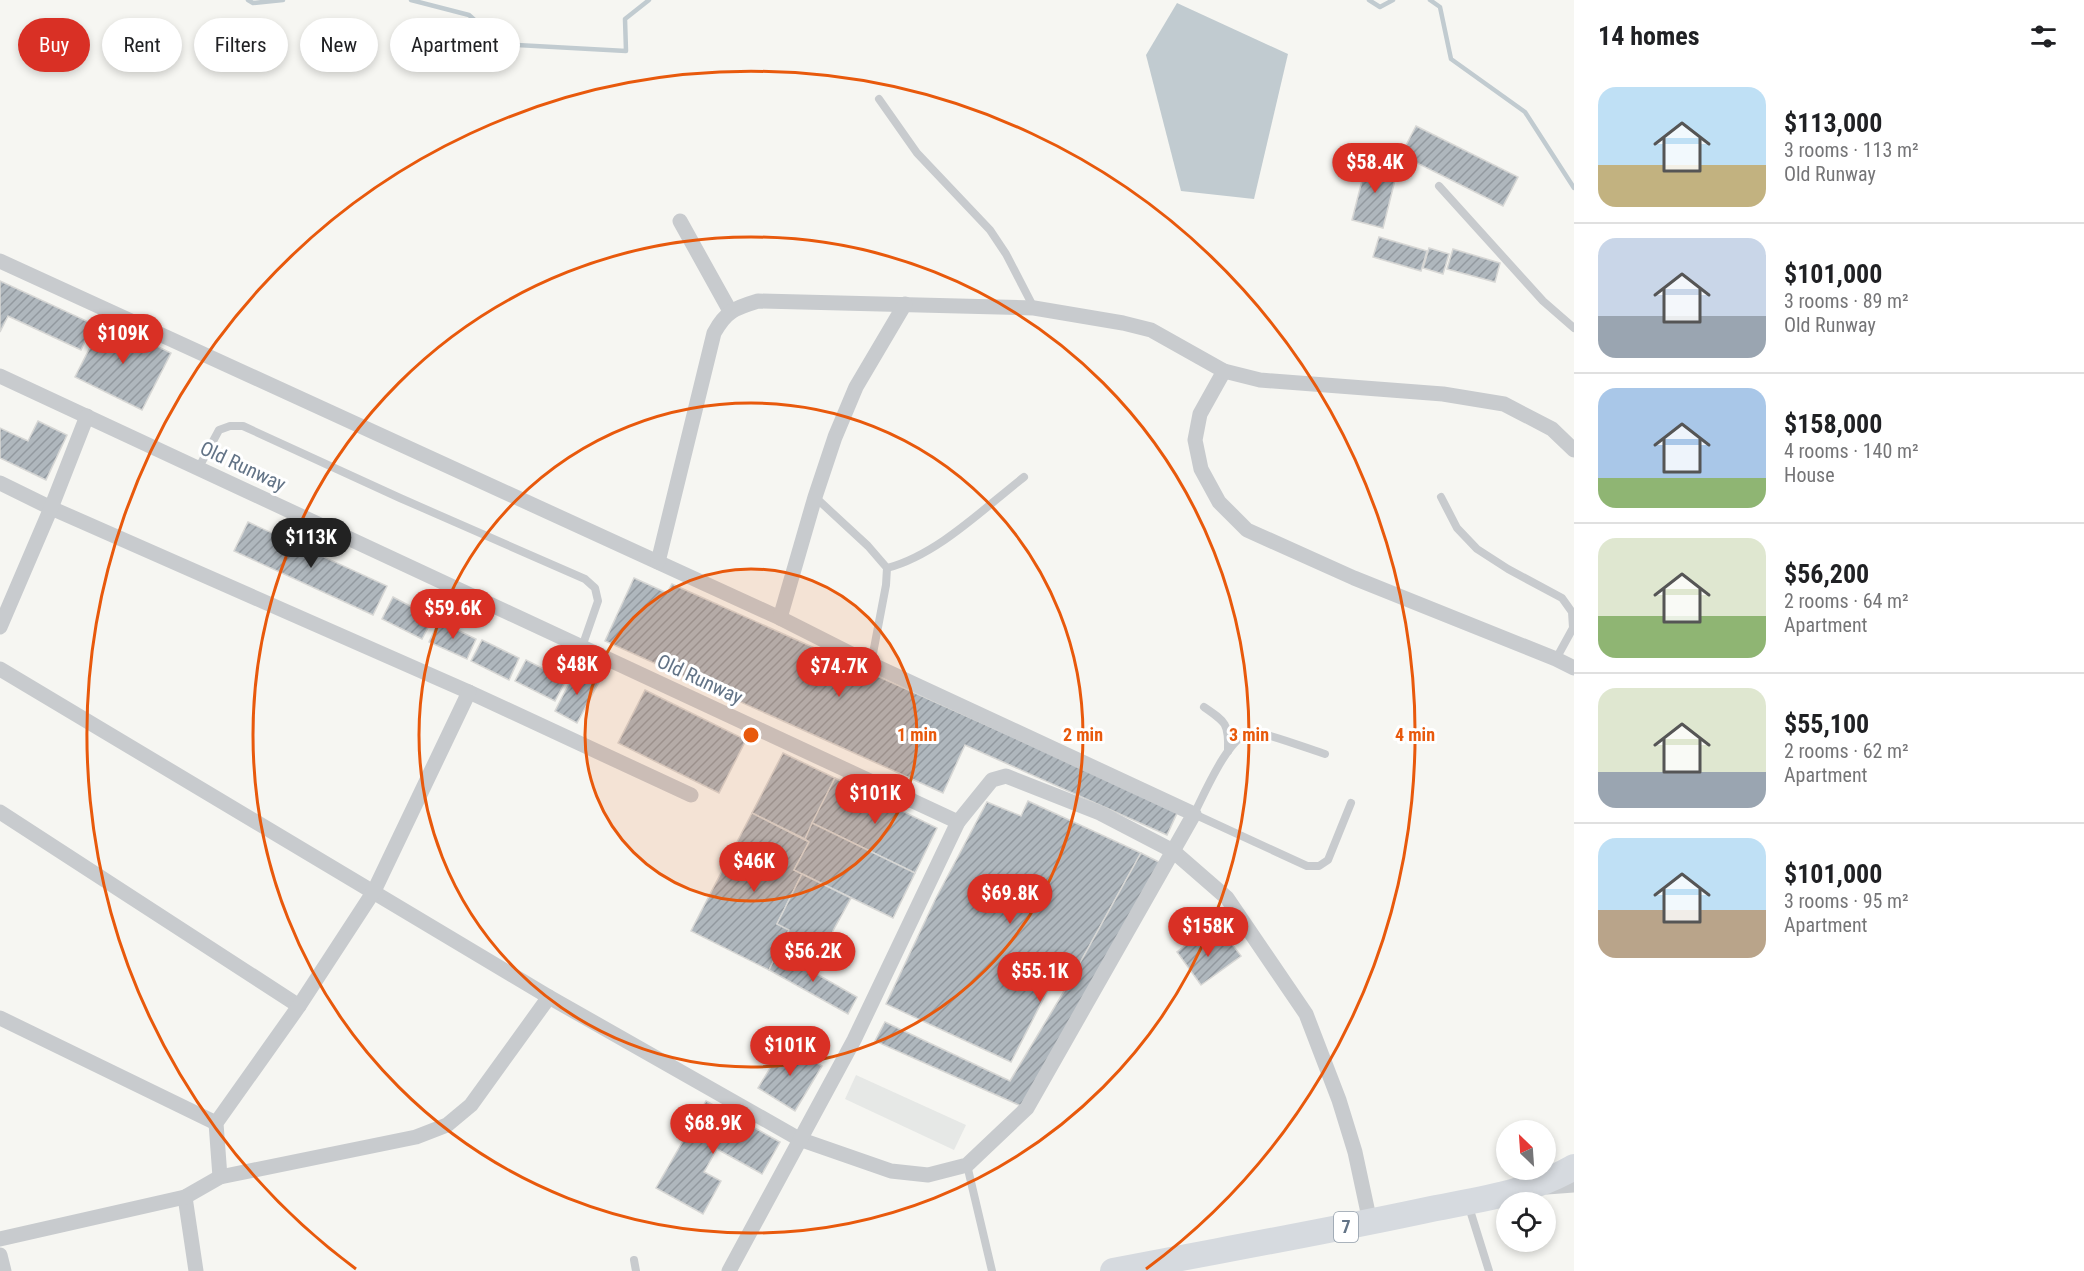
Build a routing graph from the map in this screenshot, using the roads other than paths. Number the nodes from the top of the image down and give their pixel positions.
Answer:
1 (879, 99) dead end
2 (1439, 186) dead end
3 (680, 221) dead end
4 (0, 261) edge
5 (905, 304) junction
6 (1034, 308) junction
7 (730, 311) junction
8 (1574, 328) edge
9 (1224, 371) junction
10 (0, 376) edge
11 (87, 416) junction
12 (1574, 450) edge
13 (198, 468) junction
14 (1024, 477) dead end
15 (0, 483) edge
16 (815, 497) junction
17 (1441, 497) dead end
18 (51, 508) junction
19 (658, 562) junction
20 (887, 568) junction
21 (780, 618) junction
22 (0, 627) edge
23 (582, 647) junction
24 (1556, 659) junction
25 (871, 664) junction
26 (1574, 668) edge
27 (0, 669) edge
28 (469, 692) junction
29 (1204, 707) dead end
30 (1228, 751) junction
31 (1325, 754) dead end
32 (691, 795) dead end
33 (1351, 803) dead end
34 (0, 812) edge
35 (1194, 814) junction
36 (958, 822) junction
37 (1173, 851) junction
38 (374, 891) junction
39 (549, 997) junction
40 (299, 1006) junction
41 (0, 1018) edge
42 (216, 1123) junction
43 (799, 1139) junction
44 (967, 1165) junction
45 (1574, 1167) edge
46 (220, 1177) junction
47 (1574, 1185) edge
48 (1529, 1188) junction
49 (185, 1197) junction
50 (1467, 1201) junction
51 (1370, 1222) junction
52 (0, 1239) edge
53 (0, 1255) edge
54 (634, 1260) dead end
55 (4, 1271) edge
56 (196, 1271) edge
57 (636, 1271) edge
58 (729, 1271) edge
59 (992, 1271) edge
60 (1113, 1271) edge
61 (1489, 1271) edge

1 - 6 lane
2 - 8 lane
3 - 7 street
4 - 19 street
5 - 6 street
5 - 7 street
5 - 16 street
6 - 9 street
7 - 19 street
9 - 12 street
9 - 24 street
10 - 11 street, Old Runway
11 - 13 street, Old Runway
11 - 18 street
13 - 23 street, Old Runway
13 - 23 lane
14 - 20 lane
15 - 18 street
16 - 20 lane
16 - 21 street
17 - 24 lane
18 - 22 street
18 - 28 street
19 - 21 street
20 - 25 lane
21 - 25 street
23 - 36 street, Old Runway
24 - 26 street
25 - 35 street
27 - 38 street
28 - 32 street
28 - 38 street
29 - 30 lane
30 - 31 lane
30 - 35 lane
33 - 35 lane
34 - 40 street
35 - 37 street
36 - 37 street
36 - 43 street
37 - 44 street
37 - 51 street
38 - 39 street
38 - 40 street
39 - 43 street
39 - 46 street
40 - 42 street
41 - 42 street
42 - 46 street
43 - 44 street
43 - 58 street
44 - 59 lane
45 - 48 highway, 7
46 - 49 street
47 - 48 street
48 - 50 highway, 7
49 - 52 street
49 - 56 street
50 - 51 highway, 7
50 - 61 lane
51 - 60 highway, 7
53 - 55 street
54 - 57 lane

